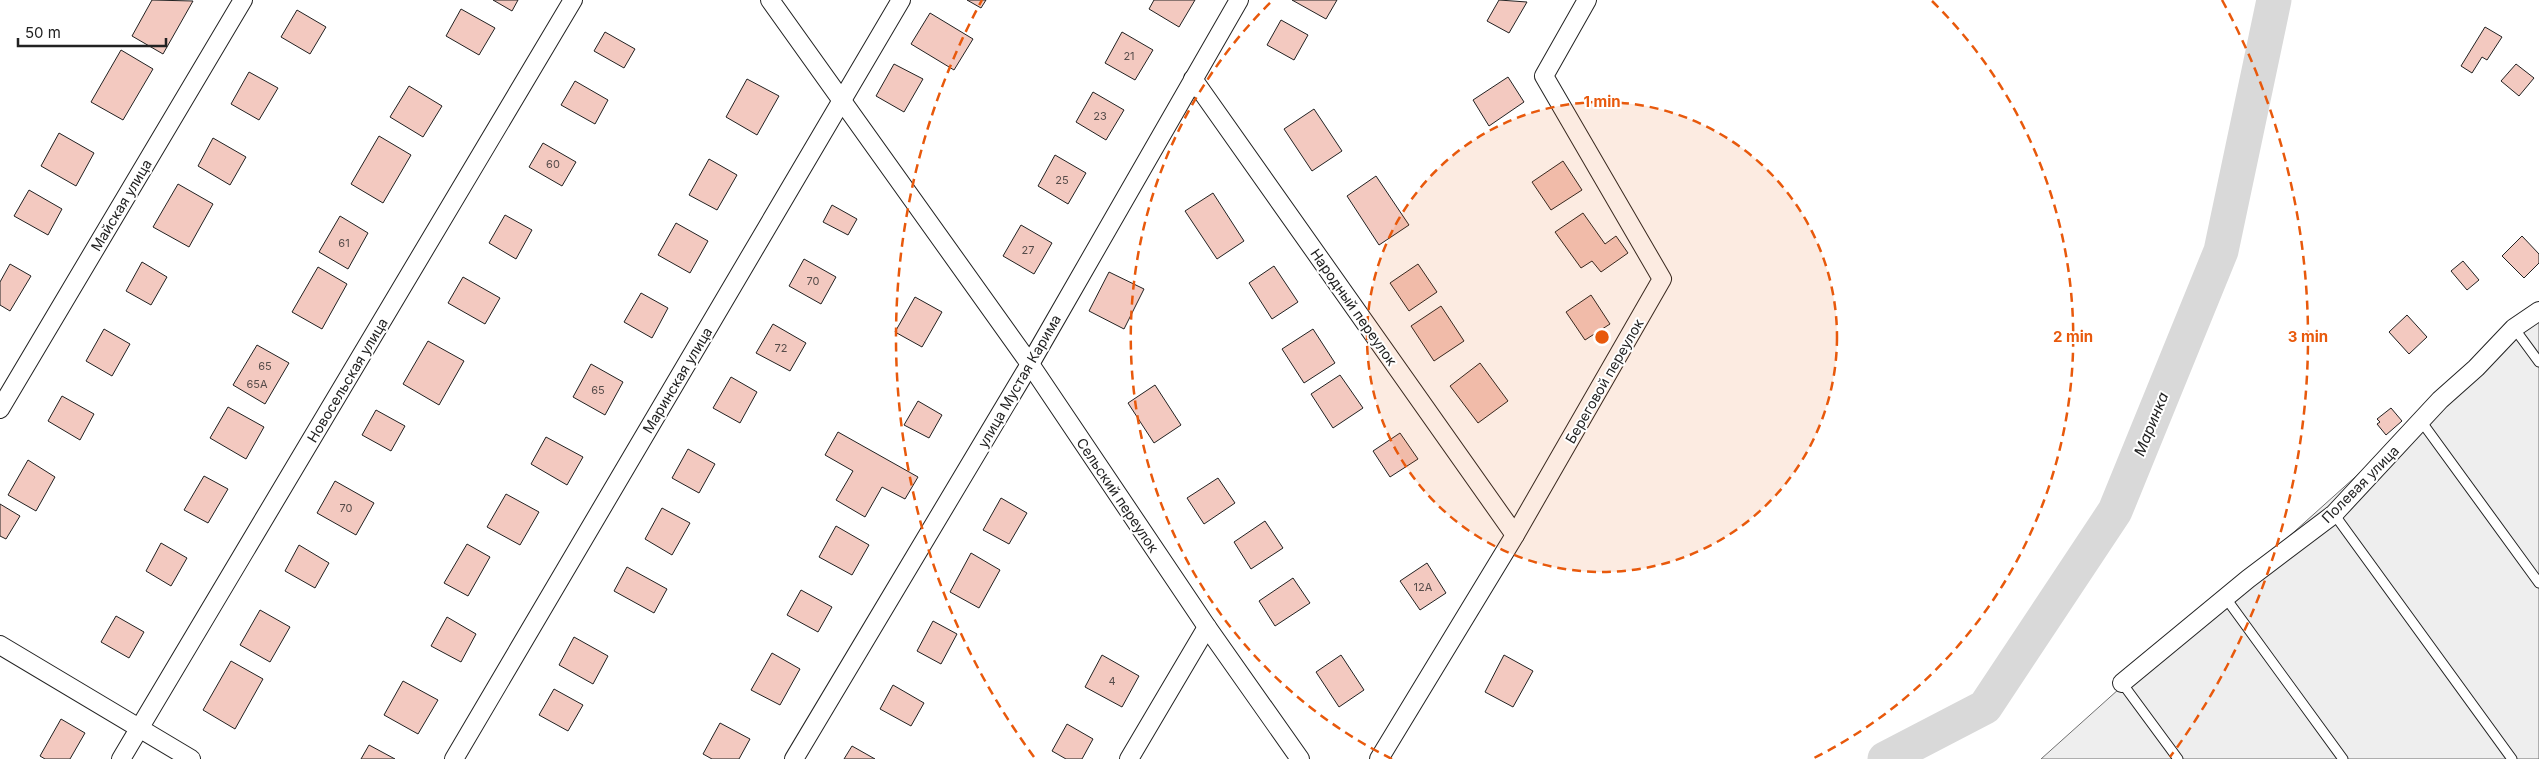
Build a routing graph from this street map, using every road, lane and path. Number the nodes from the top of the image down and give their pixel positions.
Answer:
1 (243, 0) edge
2 (573, 0) edge
3 (770, 0) edge
4 (901, 0) edge
5 (1239, 0) edge
6 (1586, 0) edge
7 (1193, 79) junction
8 (842, 101) junction
9 (2539, 311) edge
10 (2514, 328) junction
11 (2539, 362) edge
12 (1030, 364) junction
13 (0, 409) edge
14 (2421, 421) junction
15 (2334, 514) junction
16 (1515, 534) junction
17 (2539, 583) edge
18 (2225, 598) junction
19 (1207, 627) junction
20 (0, 645) edge
21 (2122, 683) joint
22 (140, 728) junction
23 (121, 759) edge
24 (191, 759) edge
25 (454, 759) edge
26 (794, 759) edge
27 (1129, 759) edge
28 (1300, 759) edge
29 (1379, 759) edge
30 (2178, 759) edge
31 (2344, 759) edge
32 (2512, 759) edge

1 - 13 street, Майская улица
2 - 22 street, Новосельская улица
3 - 8 street, Сельский переулок
4 - 8 street, Маринская улица
5 - 7 street, улица Мустая Карима
6 - 16 street, Береговой переулок
7 - 12 street, улица Мустая Карима
7 - 16 street, Народный переулок
8 - 12 street, Сельский переулок
8 - 25 street, Маринская улица
9 - 10 street, Полевая улица
10 - 11 lane
10 - 14 street, Полевая улица
12 - 19 street, Сельский переулок
12 - 26 street, улица Мустая Карима
14 - 15 street, Полевая улица
14 - 17 lane
15 - 18 street, Полевая улица
15 - 32 lane
16 - 29 street, Береговой переулок
18 - 21 street, Полевая улица
18 - 31 lane
19 - 27 street
19 - 28 street, Сельский переулок
20 - 22 street
21 - 30 lane
22 - 23 street, Новосельская улица
22 - 24 street

